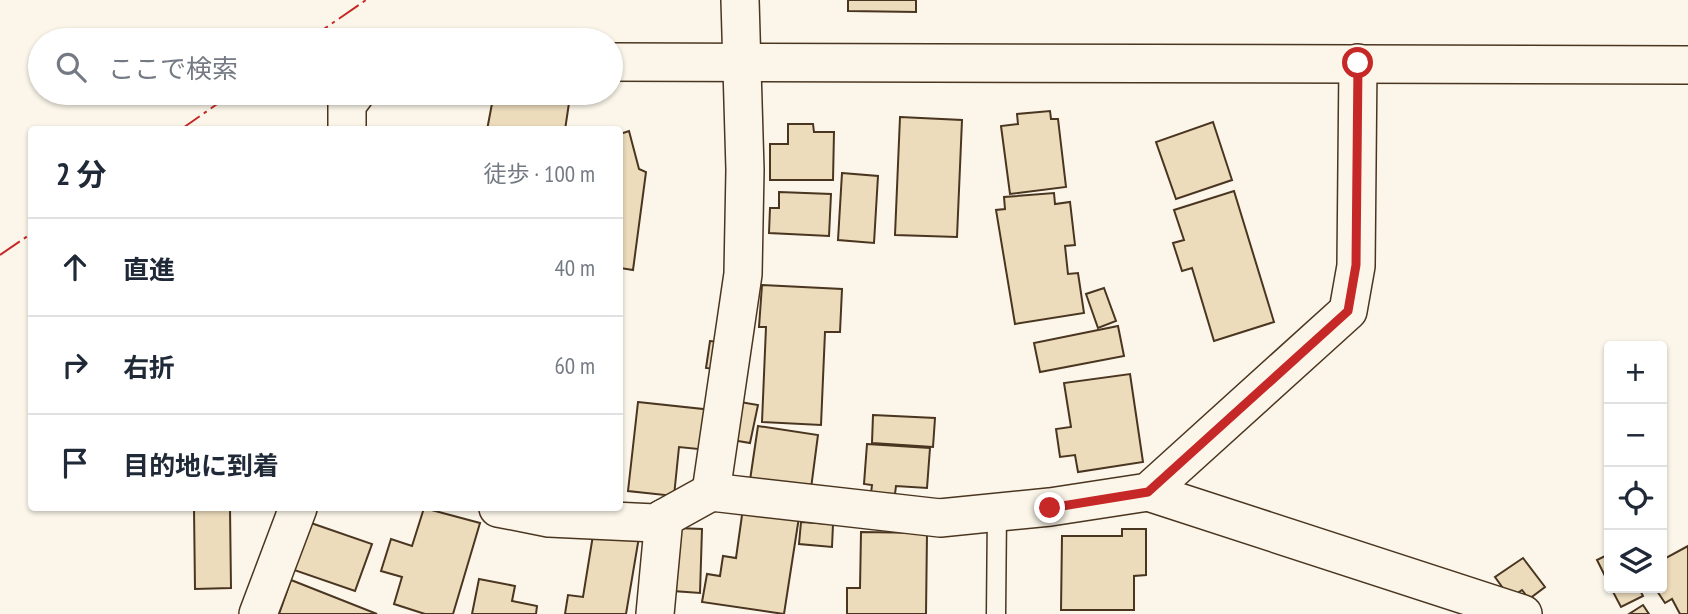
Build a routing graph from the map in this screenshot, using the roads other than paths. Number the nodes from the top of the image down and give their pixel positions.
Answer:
1 (740, 0) edge
2 (623, 62) edge
3 (740, 62) junction
4 (1358, 63) junction
5 (1688, 65) edge
6 (347, 105) edge
7 (347, 126) edge
8 (711, 492) junction
9 (1148, 492) junction
10 (297, 511) edge
11 (513, 511) edge
12 (997, 512) junction
13 (664, 518) junction
14 (258, 614) edge
15 (655, 614) edge
16 (996, 614) edge
17 (1522, 614) edge

1 - 3 street
2 - 3 street
3 - 4 street
3 - 8 street
4 - 5 street
4 - 9 street
6 - 7 street
8 - 12 street
8 - 13 street
9 - 12 street
9 - 17 street
10 - 14 street
11 - 13 street
12 - 16 lane
13 - 15 street

